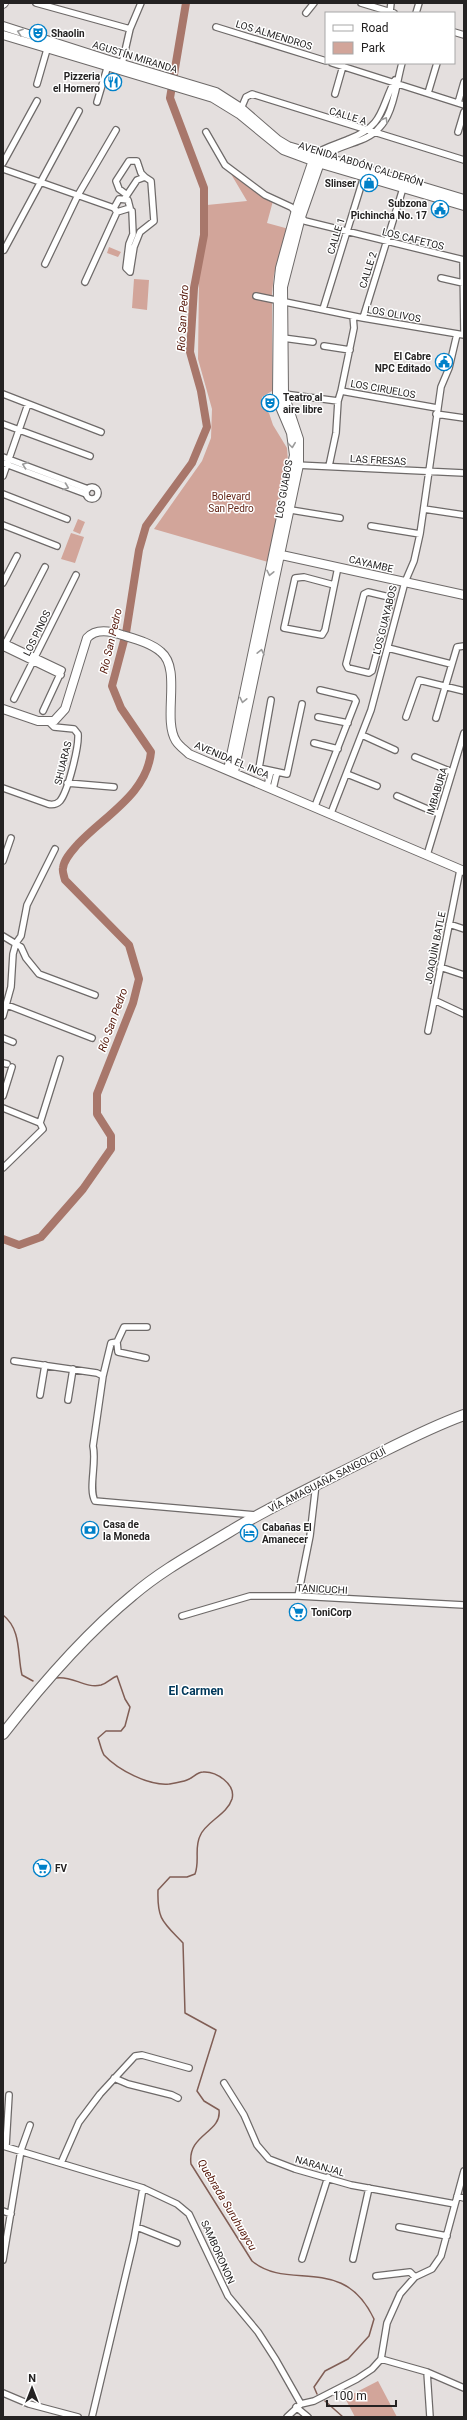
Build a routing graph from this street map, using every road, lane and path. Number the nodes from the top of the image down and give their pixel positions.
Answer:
1 (36, 3) edge
2 (141, 3) edge
3 (314, 3) edge
4 (364, 3) edge
5 (391, 3) edge
6 (392, 12) edge
7 (306, 13) dead end
8 (3, 26) edge
9 (216, 27) dead end
10 (130, 29) junction
11 (3, 35) edge
12 (48, 45) junction
13 (325, 61) edge
14 (108, 63) junction
15 (122, 64) junction
16 (336, 64) edge
17 (437, 64) edge
18 (343, 66) junction
19 (401, 66) edge
20 (164, 80) junction
21 (464, 82) edge
22 (396, 83) junction
23 (37, 84) dead end
24 (192, 88) joint
25 (428, 93) junction
26 (335, 94) dead end
27 (36, 101) dead end
28 (97, 102) dead end
29 (458, 103) junction
30 (464, 105) edge
31 (79, 111) dead end
32 (240, 111) junction
33 (464, 112) edge
34 (116, 130) dead end
35 (367, 131) junction
36 (206, 132) dead end
37 (458, 132) dead end
38 (374, 134) junction
39 (317, 159) junction
40 (464, 160) edge
41 (3, 163) edge
42 (3, 169) edge
43 (365, 172) junction
44 (145, 177) junction
45 (40, 181) junction
46 (404, 184) junction
47 (78, 195) junction
48 (126, 196) junction
49 (464, 199) edge
50 (464, 206) edge
51 (115, 210) junction
52 (132, 211) dead end
53 (299, 214) junction
54 (347, 231) junction
55 (387, 242) junction
56 (4, 250) edge
57 (464, 260) edge
58 (45, 264) dead end
59 (441, 278) dead end
60 (85, 282) dead end
61 (463, 283) edge
62 (256, 296) dead end
63 (280, 301) junction
64 (322, 309) junction
65 (353, 316) junction
66 (363, 318) junction
67 (457, 334) junction
68 (464, 335) edge
69 (283, 338) junction
70 (313, 342) dead end
71 (324, 346) dead end
72 (350, 350) junction
73 (341, 391) junction
74 (3, 394) edge
75 (284, 394) junction
76 (338, 401) junction
77 (28, 404) junction
78 (437, 411) junction
79 (464, 418) edge
80 (3, 424) edge
81 (19, 430) junction
82 (101, 432) dead end
83 (90, 456) dead end
84 (3, 457) edge
85 (7, 463) edge
86 (296, 465) junction
87 (329, 466) junction
88 (429, 472) junction
89 (464, 473) edge
90 (3, 476) edge
91 (87, 492) dead end
92 (3, 494) edge
93 (424, 509) junction
94 (291, 510) junction
95 (464, 515) edge
96 (340, 518) dead end
97 (67, 519) dead end
98 (3, 525) edge
99 (370, 526) dead end
100 (420, 534) junction
101 (57, 546) dead end
102 (277, 554) junction
103 (17, 556) dead end
104 (338, 566) junction
105 (45, 567) dead end
106 (76, 575) dead end
107 (405, 582) junction
108 (3, 583) edge
109 (334, 585) junction
110 (464, 595) edge
111 (381, 638) junction
112 (390, 640) junction
113 (4, 645) edge
114 (464, 646) edge
115 (388, 648) junction
116 (34, 659) junction
117 (451, 664) junction
118 (445, 685) junction
119 (320, 690) dead end
120 (464, 691) edge
121 (14, 699) dead end
122 (271, 700) dead end
123 (302, 704) dead end
124 (3, 709) edge
125 (43, 711) dead end
126 (318, 717) dead end
127 (406, 717) dead end
128 (436, 718) dead end
129 (48, 721) junction
130 (348, 724) junction
131 (464, 733) edge
132 (362, 735) junction
133 (314, 743) dead end
134 (338, 748) junction
135 (395, 750) dead end
136 (414, 757) dead end
137 (231, 771) junction
138 (274, 771) junction
139 (452, 772) junction
140 (346, 774) junction
141 (68, 783) junction
142 (377, 786) dead end
143 (3, 788) edge
144 (114, 788) dead end
145 (270, 788) junction
146 (397, 796) dead end
147 (315, 806) junction
148 (331, 813) junction
149 (439, 814) junction
150 (11, 838) dead end
151 (55, 850) dead end
152 (427, 855) junction
153 (3, 861) edge
154 (462, 870) edge
155 (449, 924) junction
156 (464, 929) edge
157 (3, 936) edge
158 (16, 943) junction
159 (440, 967) junction
160 (464, 975) edge
161 (95, 995) dead end
162 (434, 1000) junction
163 (7, 1005) junction
164 (464, 1014) edge
165 (3, 1016) edge
166 (428, 1031) dead end
167 (3, 1038) edge
168 (92, 1038) dead end
169 (13, 1042) dead end
170 (60, 1059) dead end
171 (8, 1065) edge
172 (3, 1096) edge
173 (3, 1108) edge
174 (40, 1123) junction
175 (3, 1168) edge
176 (147, 1327) dead end
177 (117, 1342) junction
178 (146, 1358) dead end
179 (14, 1361) dead end
180 (45, 1365) junction
181 (73, 1369) junction
182 (103, 1376) junction
183 (40, 1395) dead end
184 (68, 1400) dead end
185 (464, 1410) edge
186 (464, 1415) edge
187 (431, 1429) junction
188 (316, 1484) junction
189 (258, 1515) junction
190 (298, 1596) junction
191 (464, 1605) edge
192 (182, 1616) dead end
193 (3, 1734) edge
194 (189, 2068) dead end
195 (114, 2078) junction
196 (224, 2083) dead end
197 (9, 2095) dead end
198 (178, 2098) dead end
199 (30, 2125) dead end
200 (4, 2146) edge
201 (21, 2150) junction
202 (61, 2163) junction
203 (464, 2171) edge
204 (328, 2177) junction
205 (143, 2188) junction
206 (369, 2188) junction
207 (457, 2196) junction
208 (464, 2198) edge
209 (455, 2204) junction
210 (3, 2211) edge
211 (11, 2214) junction
212 (137, 2227) junction
213 (399, 2228) dead end
214 (446, 2236) junction
215 (177, 2243) dead end
216 (302, 2259) dead end
217 (353, 2259) dead end
218 (3, 2260) edge
219 (376, 2276) dead end
220 (415, 2277) junction
221 (381, 2359) junction
222 (427, 2372) junction
223 (464, 2388) edge
224 (3, 2393) edge
225 (299, 2406) junction
226 (78, 2417) edge
227 (92, 2417) edge
228 (287, 2417) edge
229 (308, 2417) edge
230 (430, 2417) edge

1 - 10 street
2 - 10 street
3 - 7 street
4 - 6 street
5 - 6 street
12 -> 8 street, AGUSTÍN MIRANDA
9 - 13 street, LOS ALMENDROS
10 - 15 street
11 - 12 street, AGUSTÍN MIRANDA
12 - 14 street, AGUSTÍN MIRANDA
12 - 23 street
14 - 15 street, AGUSTÍN MIRANDA
14 - 20 street, AGUSTÍN MIRANDA
14 - 28 street
15 - 20 street, AGUSTÍN MIRANDA
16 - 18 street
17 - 25 street
18 - 22 street
18 - 26 street
19 - 22 street
20 - 24 street, AGUSTÍN MIRANDA
21 - 29 street
22 - 25 street
22 - 35 street
38 -> 22 street
24 - 32 street, AVENIDA ABDÓN CALDERÓN
25 - 29 street
27 - 41 street
29 - 30 street
31 - 45 street
32 - 35 street, CALLE A
32 - 39 street, AVENIDA ABDÓN CALDERÓN
33 - 37 street
34 - 47 street
35 - 38 street, CALLE A
35 - 39 street
36 - 53 street, LOS CAFETOS
38 - 39 street
38 - 40 street, CALLE A
39 - 43 street, AVENIDA ABDÓN CALDERÓN
39 - 53 street, LOS GUABOS
42 - 45 street
43 - 46 street, AVENIDA ABDÓN CALDERÓN
43 - 54 street, CALLE 1
44 - 48 street
44 - 48 street
44 - 52 street
45 - 47 street
45 - 56 street
46 - 49 street, AVENIDA ABDÓN CALDERÓN
46 - 50 street, AVENIDA ABDÓN CALDERÓN
46 - 55 street, CALLE 2
47 - 51 street
47 - 58 street
48 - 51 street
48 - 51 street
51 - 60 street
53 - 54 street, LOS CAFETOS
53 - 63 street, LOS GUABOS
54 - 55 street, LOS CAFETOS
54 - 64 street, CALLE 1
55 - 57 street, LOS CAFETOS
55 - 66 street, CALLE 2
57 - 61 street
59 - 61 street
61 - 68 street
62 - 63 street, LOS OLIVOS
63 - 64 street, LOS OLIVOS
63 - 69 street, LOS GUABOS
63 -> 86 street, LOS GUABOS
64 - 65 street, LOS OLIVOS
65 - 66 street, LOS OLIVOS
65 - 72 street
66 - 67 street, LOS OLIVOS
67 - 68 street, LOS OLIVOS
67 - 78 street, LOS GUAYABOS
69 - 70 street
69 - 75 street, LOS GUABOS
71 - 72 street
72 - 73 street
73 - 76 street, LOS CIRUELOS
73 - 78 street, LOS CIRUELOS
74 - 77 street
75 - 76 street
75 - 86 street, LOS GUABOS
76 - 87 street, LOS CIRUELOS
77 - 81 street
77 - 82 street
78 - 79 street, LOS CIRUELOS
78 - 88 street, LOS GUAYABOS
80 - 81 street
81 - 83 street
81 - 85 street
84 - 85 street
85 - 90 street
85 - 91 street
86 - 87 street, LAS FRESAS
86 - 94 street, LOS GUABOS
86 - 102 street, LOS GUABOS
87 - 88 street, LAS FRESAS
88 - 89 street, LAS FRESAS
88 - 93 street, LOS GUAYABOS
92 - 97 street
93 - 95 street
93 - 100 street, LOS GUAYABOS
94 - 96 street
94 - 102 street, LOS GUABOS
98 - 101 street
99 - 100 street
100 - 107 street, LOS GUAYABOS
102 - 104 street, CAYAMBE
102 - 137 street, LOS GUABOS
103 - 108 street
104 - 107 street, CAYAMBE
104 - 109 street
105 - 113 street
106 - 116 street, LOS PINOS
107 - 110 street, CAYAMBE
107 - 112 street, LOS GUAYABOS
109 - 109 street
111 - 111 street
111 - 112 street
112 - 115 street, LOS GUAYABOS
113 - 116 street
114 - 117 street
115 - 117 street
115 - 132 street, LOS GUAYABOS
116 - 121 street, LOS PINOS
116 - 125 street
117 - 118 street
118 - 120 street
118 - 127 street
118 - 128 street
119 - 130 street
122 - 138 street
123 - 138 street
124 - 129 street
126 - 130 street
129 - 137 street, AVENIDA EL INCA
129 - 141 street, SHUARAS
130 - 134 street
131 - 139 street, IMBABURA
132 - 135 street
132 - 140 street, LOS GUAYABOS
133 - 134 street
134 - 147 street
136 - 139 street
137 - 145 street, AVENIDA EL INCA
138 - 145 street
139 - 149 street, IMBABURA
140 - 142 street
140 - 148 street, LOS GUAYABOS
141 - 143 street, SHUARAS
141 - 144 street
145 - 147 street, AVENIDA EL INCA
146 - 149 street
147 - 148 street, AVENIDA EL INCA
148 - 152 street, AVENIDA EL INCA
149 - 152 street, IMBABURA
150 - 153 street
151 - 158 street
152 - 154 street, AVENIDA EL INCA
154 - 155 street, JOAQUÌN BATLE
155 - 156 street
155 - 159 street, JOAQUÌN BATLE
157 - 158 street
158 - 161 street
158 - 163 street
159 - 160 street
159 - 162 street, JOAQUÌN BATLE
162 - 164 street
162 - 166 street, JOAQUÌN BATLE
163 - 165 street
163 - 168 street
167 - 169 street
170 - 174 street
171 - 172 street
173 - 174 street
174 - 175 street
176 - 177 street
177 - 178 street
177 - 182 street
179 - 180 street
180 - 181 street
180 - 183 street
181 - 182 street
181 - 184 street
182 - 189 street
185 - 187 street
186 - 187 highway, VÍA AMAGUAÑA SANGOLQUÍ
187 - 188 highway, VÍA AMAGUAÑA SANGOLQUÍ
188 - 189 highway, VÍA AMAGUAÑA SANGOLQUÍ
188 - 190 street
189 - 193 highway, VÍA AMAGUAÑA SANGOLQUÍ
190 - 191 street, TANICUCHI
190 - 192 street, TANICUCHI
194 - 195 street
195 - 198 street
195 - 202 street
196 - 204 street, NARANJAL
197 - 200 street
199 - 201 street
200 - 201 street, SAMBORONON
201 - 202 street, SAMBORONON
201 - 211 street
202 - 205 street, SAMBORONON
203 - 207 street
204 - 206 street, NARANJAL
204 - 216 street
205 - 212 street
205 - 225 street, SAMBORONON
206 - 209 street, NARANJAL
206 - 217 street
207 - 208 street
207 - 209 street
209 - 214 street
210 - 211 street
211 - 218 street
212 - 215 street
212 - 227 street
213 - 214 street
214 - 220 street
219 - 220 street
220 - 221 street
221 - 222 street
221 - 225 street
222 - 223 street
222 - 230 street
224 - 226 street
225 - 228 street
225 - 229 street

